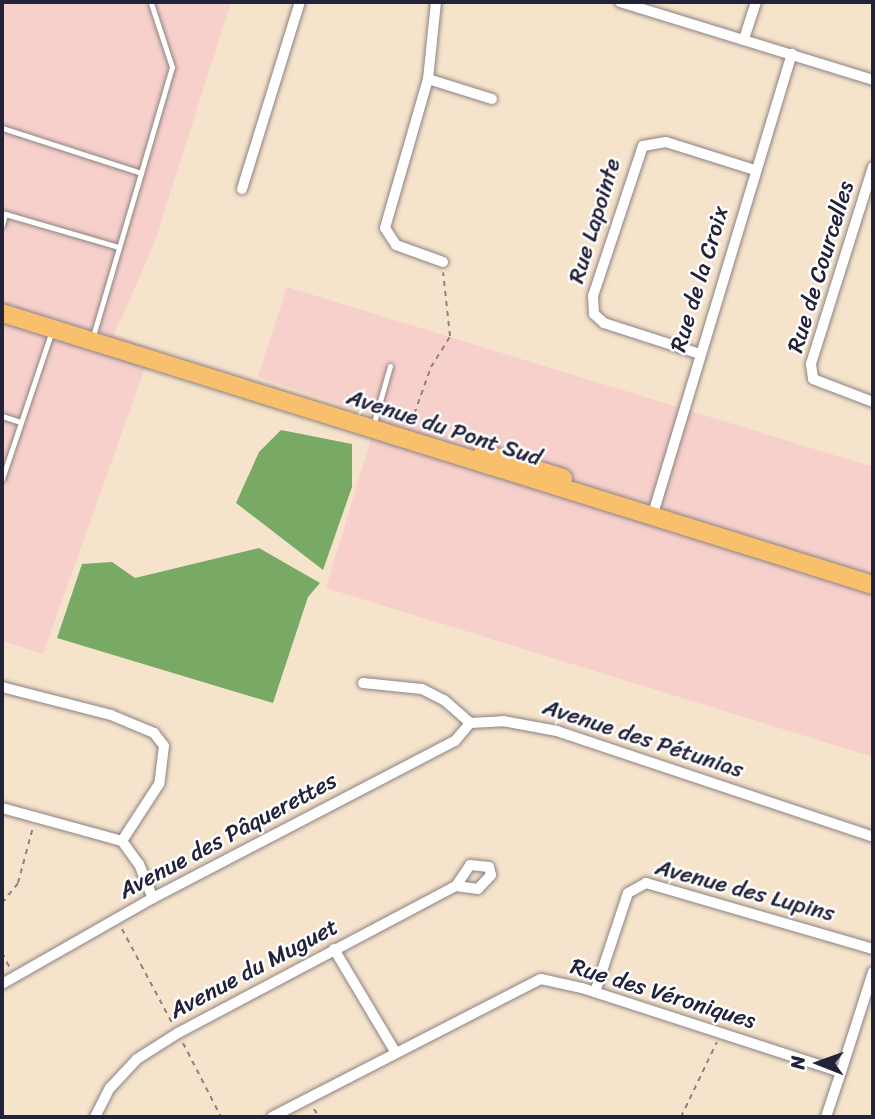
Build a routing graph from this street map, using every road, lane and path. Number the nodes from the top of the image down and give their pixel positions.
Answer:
1 (151, 2) edge
2 (160, 2) edge
3 (300, 2) edge
4 (436, 2) edge
5 (621, 2) edge
6 (756, 2) edge
7 (744, 39) junction
8 (792, 54) junction
9 (428, 79) junction
10 (873, 80) edge
11 (492, 99) dead end
12 (2, 128) edge
13 (873, 167) edge
14 (755, 170) junction
15 (141, 173) junction
16 (242, 189) dead end
17 (867, 205) edge
18 (3, 213) edge
19 (2, 225) edge
20 (118, 247) junction
21 (442, 261) joint
22 (2, 304) edge
23 (2, 313) edge
24 (52, 329) junction
25 (92, 338) junction
26 (700, 354) junction
27 (390, 366) dead end
28 (873, 402) edge
29 (2, 416) edge
30 (375, 419) junction
31 (20, 422) junction
32 (411, 423) dead end
33 (2, 479) edge
34 (654, 512) junction
35 (873, 576) edge
36 (873, 586) edge
37 (363, 683) dead end
38 (2, 687) edge
39 (470, 723) junction
40 (2, 808) edge
41 (35, 816) junction
42 (873, 837) edge
43 (122, 841) junction
44 (456, 886) dead end
45 (153, 898) junction
46 (2, 902) edge
47 (116, 919) junction
48 (334, 949) junction
49 (873, 949) edge
50 (2, 953) edge
51 (873, 972) edge
52 (15, 977) junction
53 (2, 984) edge
54 (595, 992) junction
55 (178, 1033) junction
56 (722, 1033) junction
57 (396, 1053) junction
58 (841, 1072) junction
59 (95, 1117) edge
60 (220, 1117) edge
61 (272, 1117) edge
62 (681, 1117) edge
63 (826, 1117) edge

1 - 2 lane
1 - 15 lane
3 - 16 street
4 - 9 street
5 - 7 street
6 - 7 street
7 - 8 street
8 - 10 street
8 - 14 street, Rue de la Croix
9 - 11 street
9 - 21 street
12 - 15 lane
13 - 17 street, Rue de Courcelles
14 - 26 street, Rue de la Croix
14 - 26 street, Rue Lapointe
15 - 20 lane
17 - 28 street, Rue de Courcelles
18 - 19 lane
18 - 20 lane
20 - 25 lane
21 - 32 path
22 - 25 main road, Avenue du Pont Sud
23 - 24 main road, Avenue du Pont Sud
24 - 25 main road, Avenue du Pont Sud
24 - 31 lane
25 - 30 main road, Avenue du Pont Sud
25 - 34 main road, Avenue du Pont Sud
26 - 34 street, Rue de la Croix
27 - 30 lane
29 - 31 lane
30 - 34 main road, Avenue du Pont Sud
31 - 33 lane
34 - 35 main road, Avenue du Pont Sud
34 - 36 main road, Avenue du Pont Sud
37 - 39 street
38 - 43 street
39 - 42 street, Avenue des Pétunias
39 - 45 street, Avenue des Pâquerettes
40 - 41 street
41 - 43 street
41 - 46 path
43 - 45 street
44 - 48 street, Avenue du Muguet
45 - 47 street, Avenue des Pâquerettes
47 - 52 street, Avenue des Pâquerettes
47 - 55 path
48 - 55 street, Avenue du Muguet
48 - 57 street
49 - 54 street, Avenue des Lupins
50 - 52 path
51 - 58 street
52 - 53 street, Avenue des Pâquerettes
54 - 56 street, Rue des Véroniques
54 - 57 street, Rue des Véroniques
55 - 59 street, Avenue du Muguet
55 - 60 path
56 - 58 street, Rue des Véroniques
56 - 62 path
57 - 61 street, Rue des Véroniques
58 - 63 street

